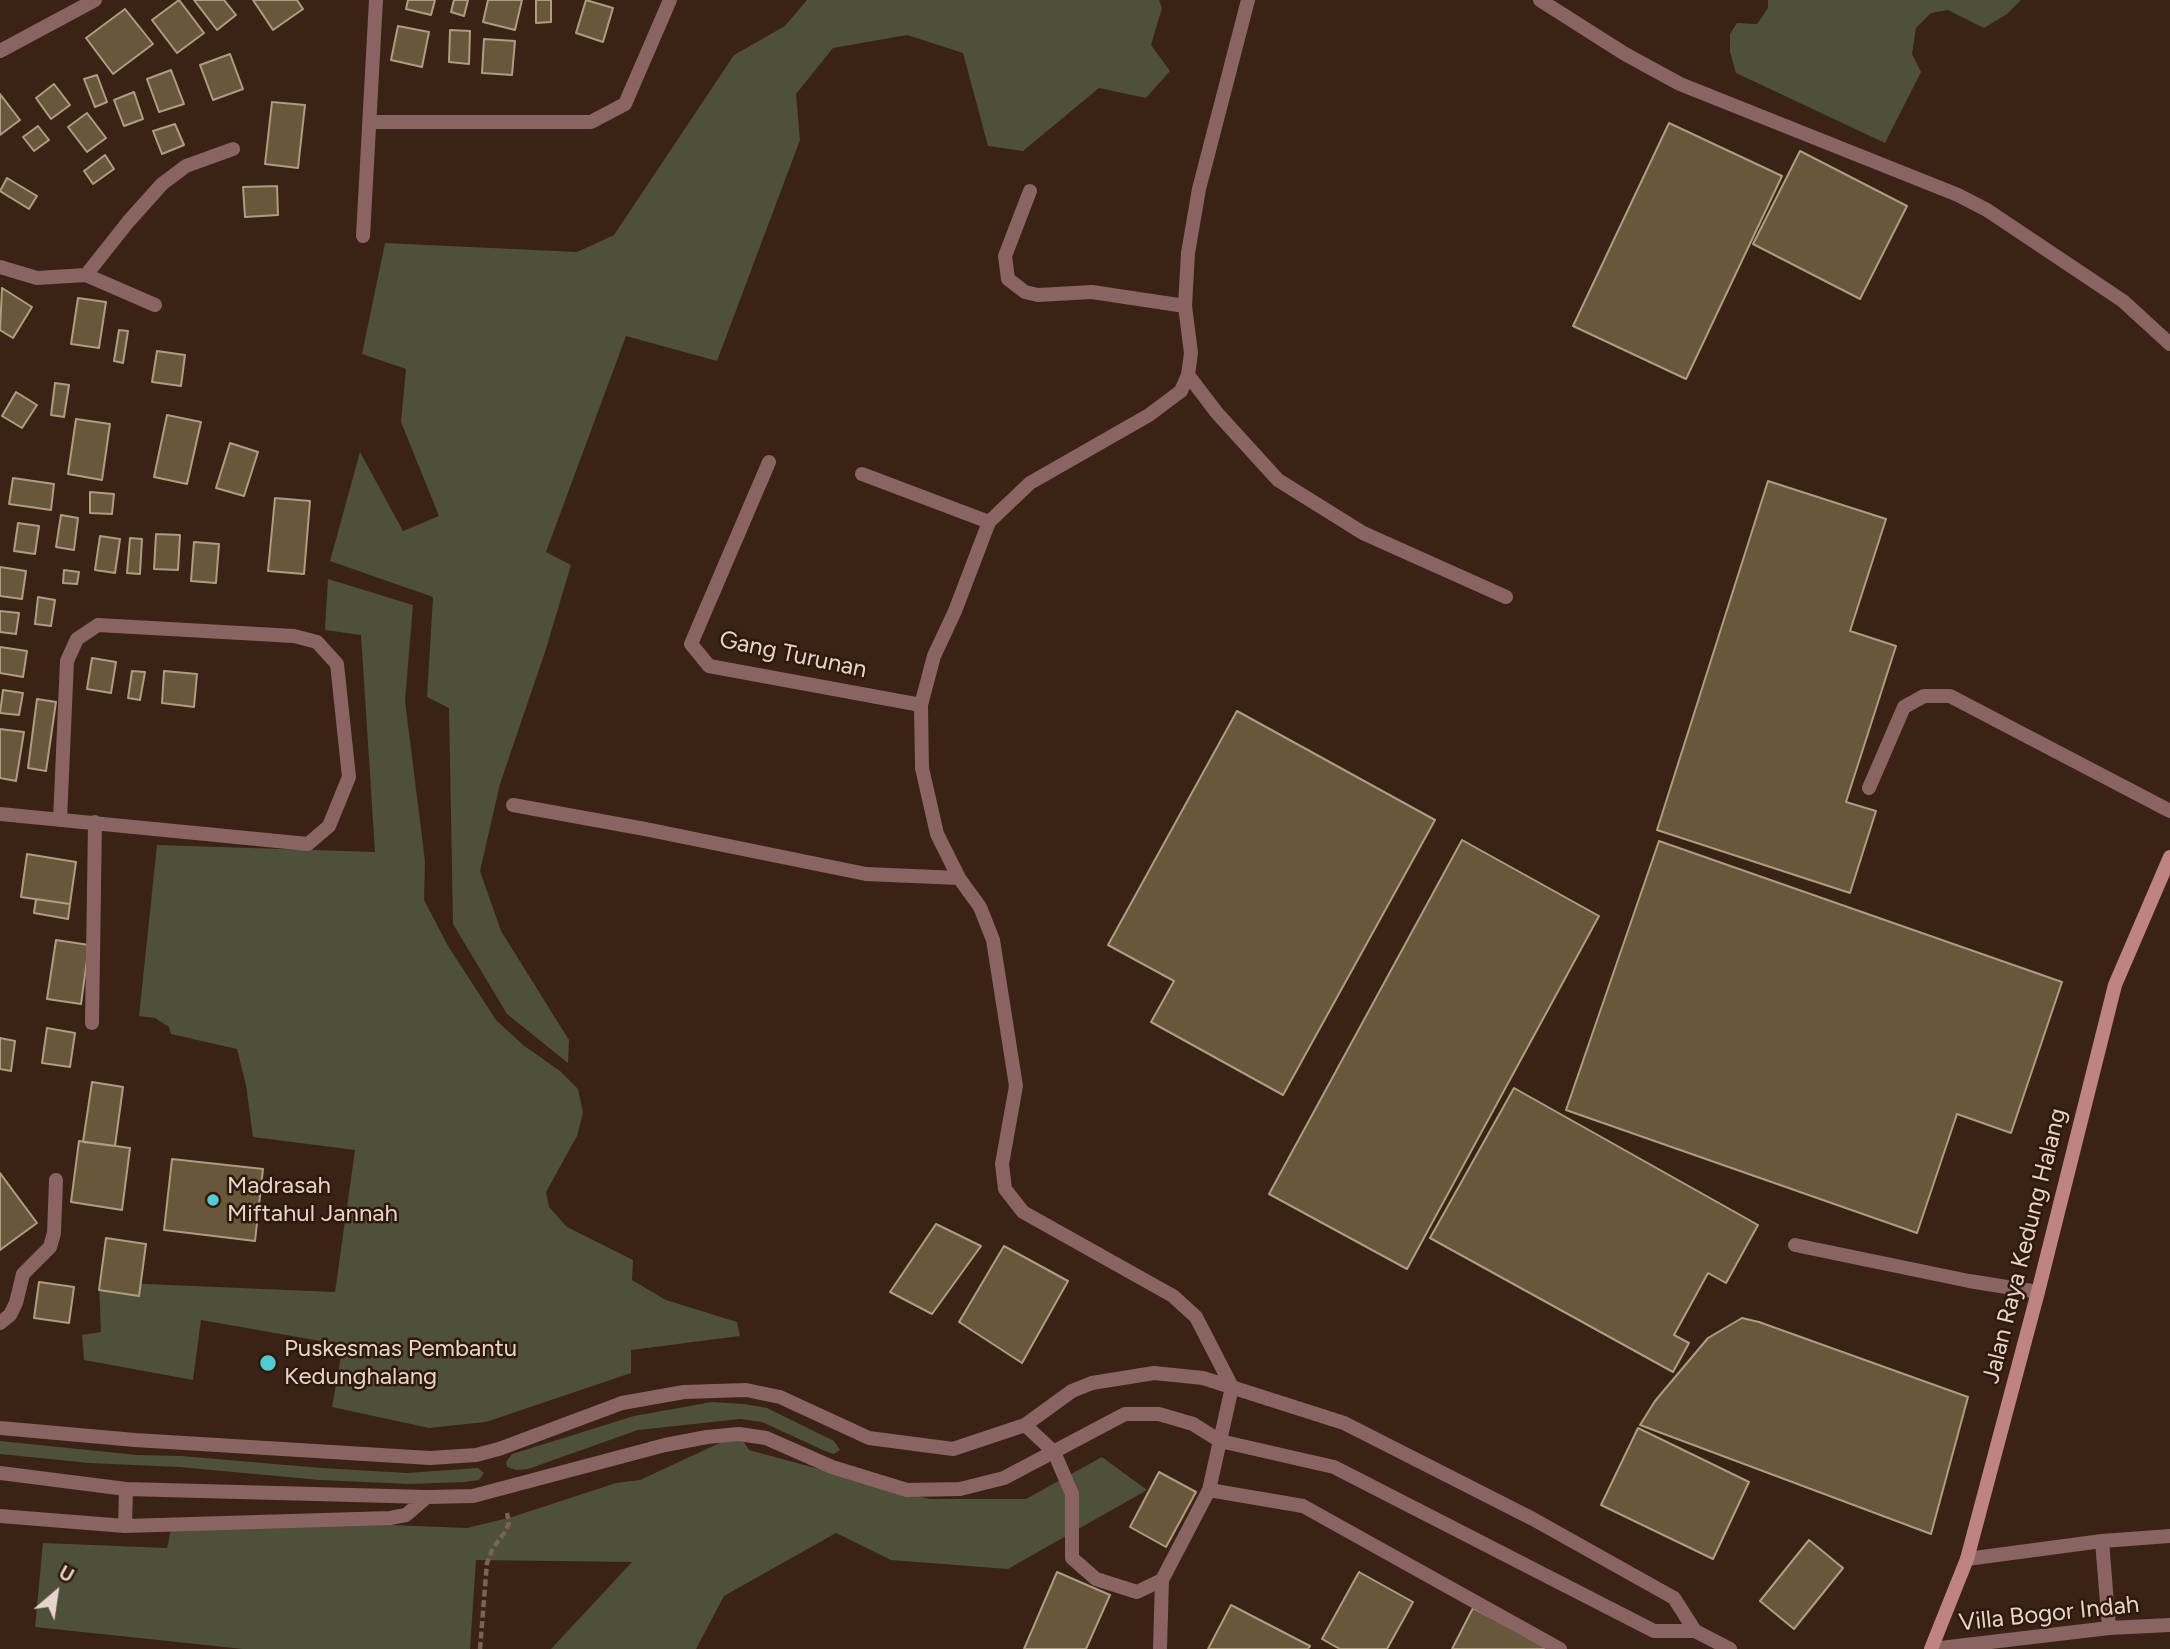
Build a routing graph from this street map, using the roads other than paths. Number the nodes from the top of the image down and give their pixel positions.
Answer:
1 (95, 0) edge
2 (376, 0) edge
3 (670, 0) edge
4 (1248, 0) edge
5 (1540, 0) edge
6 (0, 51) edge
7 (370, 122) junction
8 (233, 149) dead end
9 (1030, 191) dead end
10 (363, 236) dead end
11 (0, 267) edge
12 (86, 275) junction
13 (155, 304) dead end
14 (1185, 306) junction
15 (2170, 344) edge
16 (1188, 375) junction
17 (769, 462) dead end
18 (862, 474) dead end
19 (989, 522) junction
20 (1506, 597) dead end
21 (921, 705) junction
22 (1869, 788) dead end
23 (513, 805) dead end
24 (2170, 811) edge
25 (0, 814) edge
26 (60, 820) junction
27 (95, 822) junction
28 (2170, 857) edge
29 (958, 878) junction
30 (92, 1023) dead end
31 (56, 1180) dead end
32 (1795, 1245) dead end
33 (2038, 1292) junction
34 (0, 1323) edge
35 (1232, 1387) junction
36 (1026, 1425) junction
37 (0, 1428) edge
38 (1220, 1441) junction
39 (1054, 1452) junction
40 (0, 1473) edge
41 (126, 1489) junction
42 (1209, 1490) junction
43 (427, 1497) junction
44 (0, 1516) edge
45 (125, 1526) junction
46 (2170, 1536) edge
47 (2102, 1541) junction
48 (1967, 1559) junction
49 (1162, 1580) junction
50 (2170, 1625) edge
51 (2109, 1628) junction
52 (1695, 1631) junction
53 (1160, 1649) edge
54 (1560, 1649) edge
55 (1730, 1649) edge
56 (1932, 1649) edge

1 - 6 street
2 - 7 street
3 - 7 street
4 - 14 street
5 - 15 street
7 - 10 street
8 - 12 street
9 - 14 street
11 - 12 street
12 - 13 street
14 - 16 street
16 - 19 street
16 - 20 street
17 - 21 street, Gang Turunan
18 - 19 street
19 - 21 street
21 - 29 street
22 - 24 street
23 - 29 street
25 - 26 street
26 - 27 street
26 - 27 street
27 - 30 street
28 - 33 main road, Jalan Raya Kedung Halang
29 - 35 street
31 - 34 street
32 - 33 street
33 - 48 main road, Jalan Raya Kedung Halang
35 - 36 street
35 - 38 street
35 - 52 street
36 - 37 street
36 - 39 street
38 - 39 street
38 - 42 street
38 - 52 street
39 - 43 street
39 - 49 street
40 - 41 street
41 - 43 street
41 - 45 street
42 - 49 street
42 - 54 street
43 - 45 street
44 - 45 street
46 - 47 street
47 - 48 street
47 - 51 street
48 - 56 main road, Jalan Raya Kedung Halang
49 - 53 street
50 - 51 street, Villa Bogor Indah
51 - 56 street, Villa Bogor Indah
52 - 55 street

